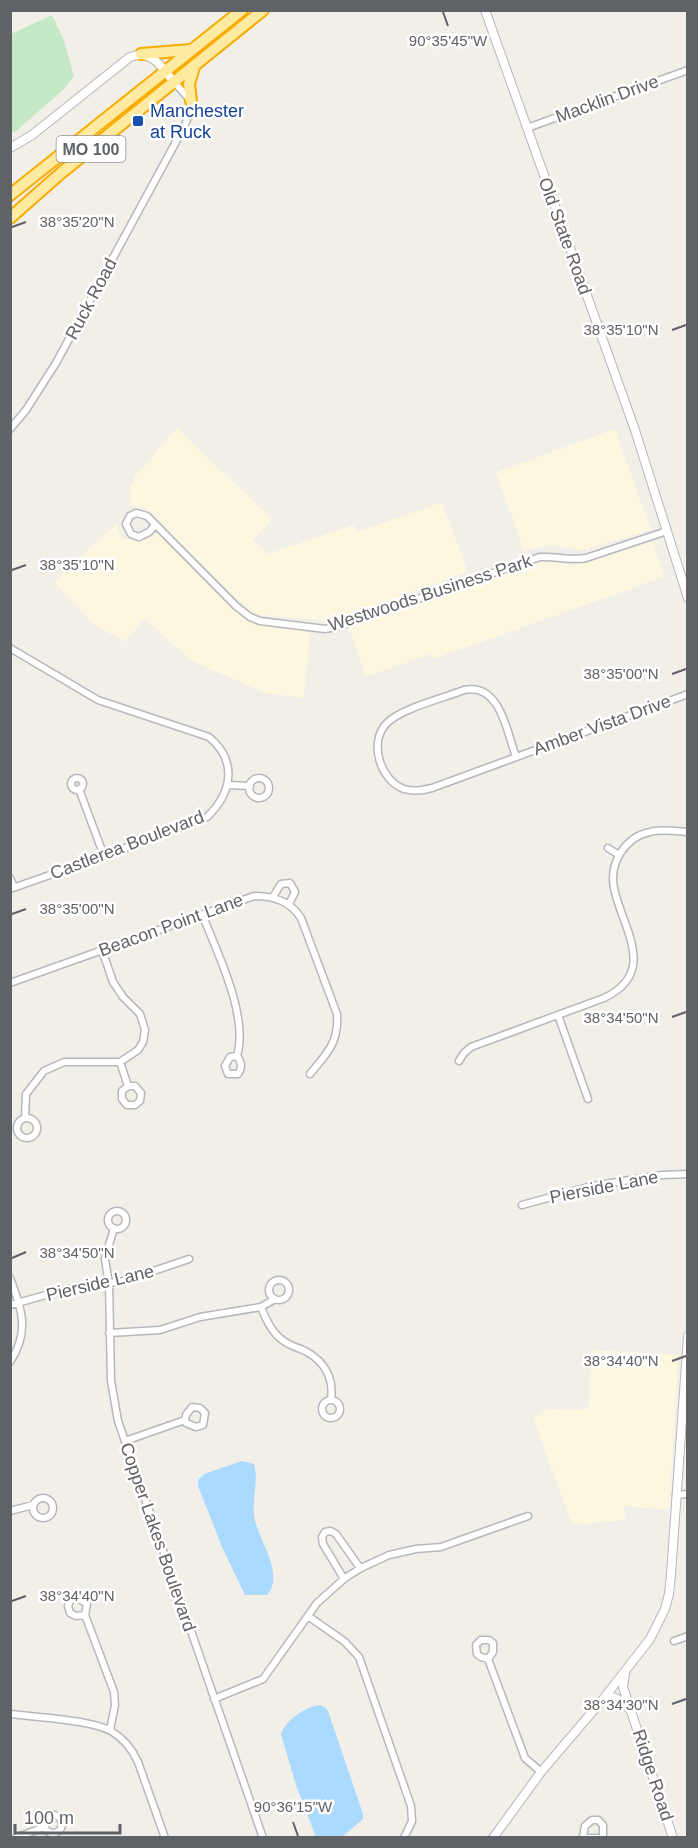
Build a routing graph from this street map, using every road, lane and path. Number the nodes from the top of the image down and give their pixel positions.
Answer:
1 (242, 10) edge
2 (263, 10) edge
3 (485, 10) edge
4 (193, 49) junction
5 (141, 54) junction
6 (194, 66) junction
7 (687, 70) edge
8 (165, 71) junction
9 (174, 82) junction
10 (191, 101) junction
11 (526, 128) junction
12 (10, 148) edge
13 (10, 195) edge
14 (10, 218) edge
15 (10, 429) edge
16 (155, 525) junction
17 (667, 531) junction
18 (687, 598) edge
19 (10, 648) edge
20 (687, 694) edge
21 (516, 757) junction
22 (229, 785) junction
23 (250, 786) dead end
24 (79, 789) dead end
25 (687, 832) edge
26 (608, 848) dead end
27 (619, 855) junction
28 (104, 856) junction
29 (10, 878) edge
30 (12, 888) edge
31 (273, 897) junction
32 (289, 904) junction
33 (202, 914) junction
34 (102, 950) junction
35 (10, 983) edge
36 (558, 1016) junction
37 (237, 1056) dead end
38 (459, 1061) dead end
39 (120, 1062) junction
40 (310, 1074) dead end
41 (128, 1086) dead end
42 (588, 1099) dead end
43 (25, 1118) dead end
44 (687, 1174) edge
45 (522, 1205) dead end
46 (114, 1228) dead end
47 (189, 1259) dead end
48 (10, 1278) edge
49 (109, 1284) junction
50 (275, 1299) dead end
51 (20, 1303) junction
52 (10, 1305) edge
53 (261, 1307) junction
54 (110, 1333) junction
55 (687, 1336) edge
56 (10, 1362) edge
57 (331, 1400) dead end
58 (185, 1420) dead end
59 (124, 1441) junction
60 (684, 1496) edge
61 (33, 1505) dead end
62 (10, 1511) edge
63 (528, 1516) dead end
64 (360, 1568) junction
65 (344, 1579) junction
66 (85, 1615) dead end
67 (308, 1616) junction
68 (687, 1636) edge
69 (674, 1641) dead end
70 (488, 1659) dead end
71 (627, 1669) junction
72 (604, 1698) junction
73 (214, 1699) junction
74 (633, 1713) junction
75 (10, 1714) edge
76 (110, 1730) junction
77 (542, 1772) junction
78 (45, 1827) dead end
79 (582, 1837) edge
80 (15, 1838) edge
81 (165, 1838) edge
82 (263, 1838) edge
83 (404, 1838) edge
84 (493, 1838) edge
85 (601, 1838) edge
86 (674, 1838) edge

1 - 4 highway, MO 100
2 - 6 highway, MO 100
3 - 11 street, Old State Road
4 - 5 highway
4 - 8 highway, MO 100
5 - 8 street
5 - 12 street
6 - 9 highway, MO 100
6 - 10 highway
7 - 11 street, Macklin Drive
8 - 9 street
8 - 13 highway, MO 100
9 - 10 street
9 - 14 highway, MO 100
10 - 15 street, Ruck Road
11 - 17 street, Old State Road
16 - 16 street, Westwoods Business Park
16 - 17 street, Westwoods Business Park
17 - 18 street, Old State Road
19 - 22 street
20 - 21 street, Amber Vista Drive
21 - 21 street, Amber Vista Drive
22 - 23 street
22 - 28 street, Castlerea Boulevard
24 - 28 street
25 - 27 street
26 - 27 street
27 - 36 street
28 - 30 street, Castlerea Boulevard
29 - 30 street
31 - 32 street, Beacon Point Lane
31 - 32 street
31 - 33 street, Beacon Point Lane
32 - 40 street
33 - 34 street, Beacon Point Lane
33 - 37 street
34 - 35 street, Beacon Point Lane
34 - 39 street
36 - 38 street
36 - 42 street
39 - 41 street
39 - 43 street
44 - 45 street, Pierside Lane
46 - 49 street, Copper Lakes Boulevard
47 - 49 street, Pierside Lane
48 - 51 street
49 - 51 street, Pierside Lane
49 - 54 street, Copper Lakes Boulevard
50 - 53 street
51 - 52 street, Pierside Lane
51 - 56 street
53 - 54 street
53 - 57 street
54 - 59 street, Copper Lakes Boulevard
55 - 60 street
58 - 59 street
59 - 73 street, Copper Lakes Boulevard
60 - 71 street
61 - 62 street
63 - 64 street
64 - 65 street
64 - 65 street
65 - 67 street
66 - 76 street
67 - 73 street
67 - 83 street
68 - 69 street
70 - 77 street
71 - 72 street
71 - 74 street, Ridge Road
72 - 74 street, Ridge Road
72 - 77 street
73 - 82 street, Copper Lakes Boulevard
74 - 86 street, Ridge Road
75 - 76 street
76 - 81 street
77 - 84 street
78 - 80 street
79 - 85 street
79 - 85 street

